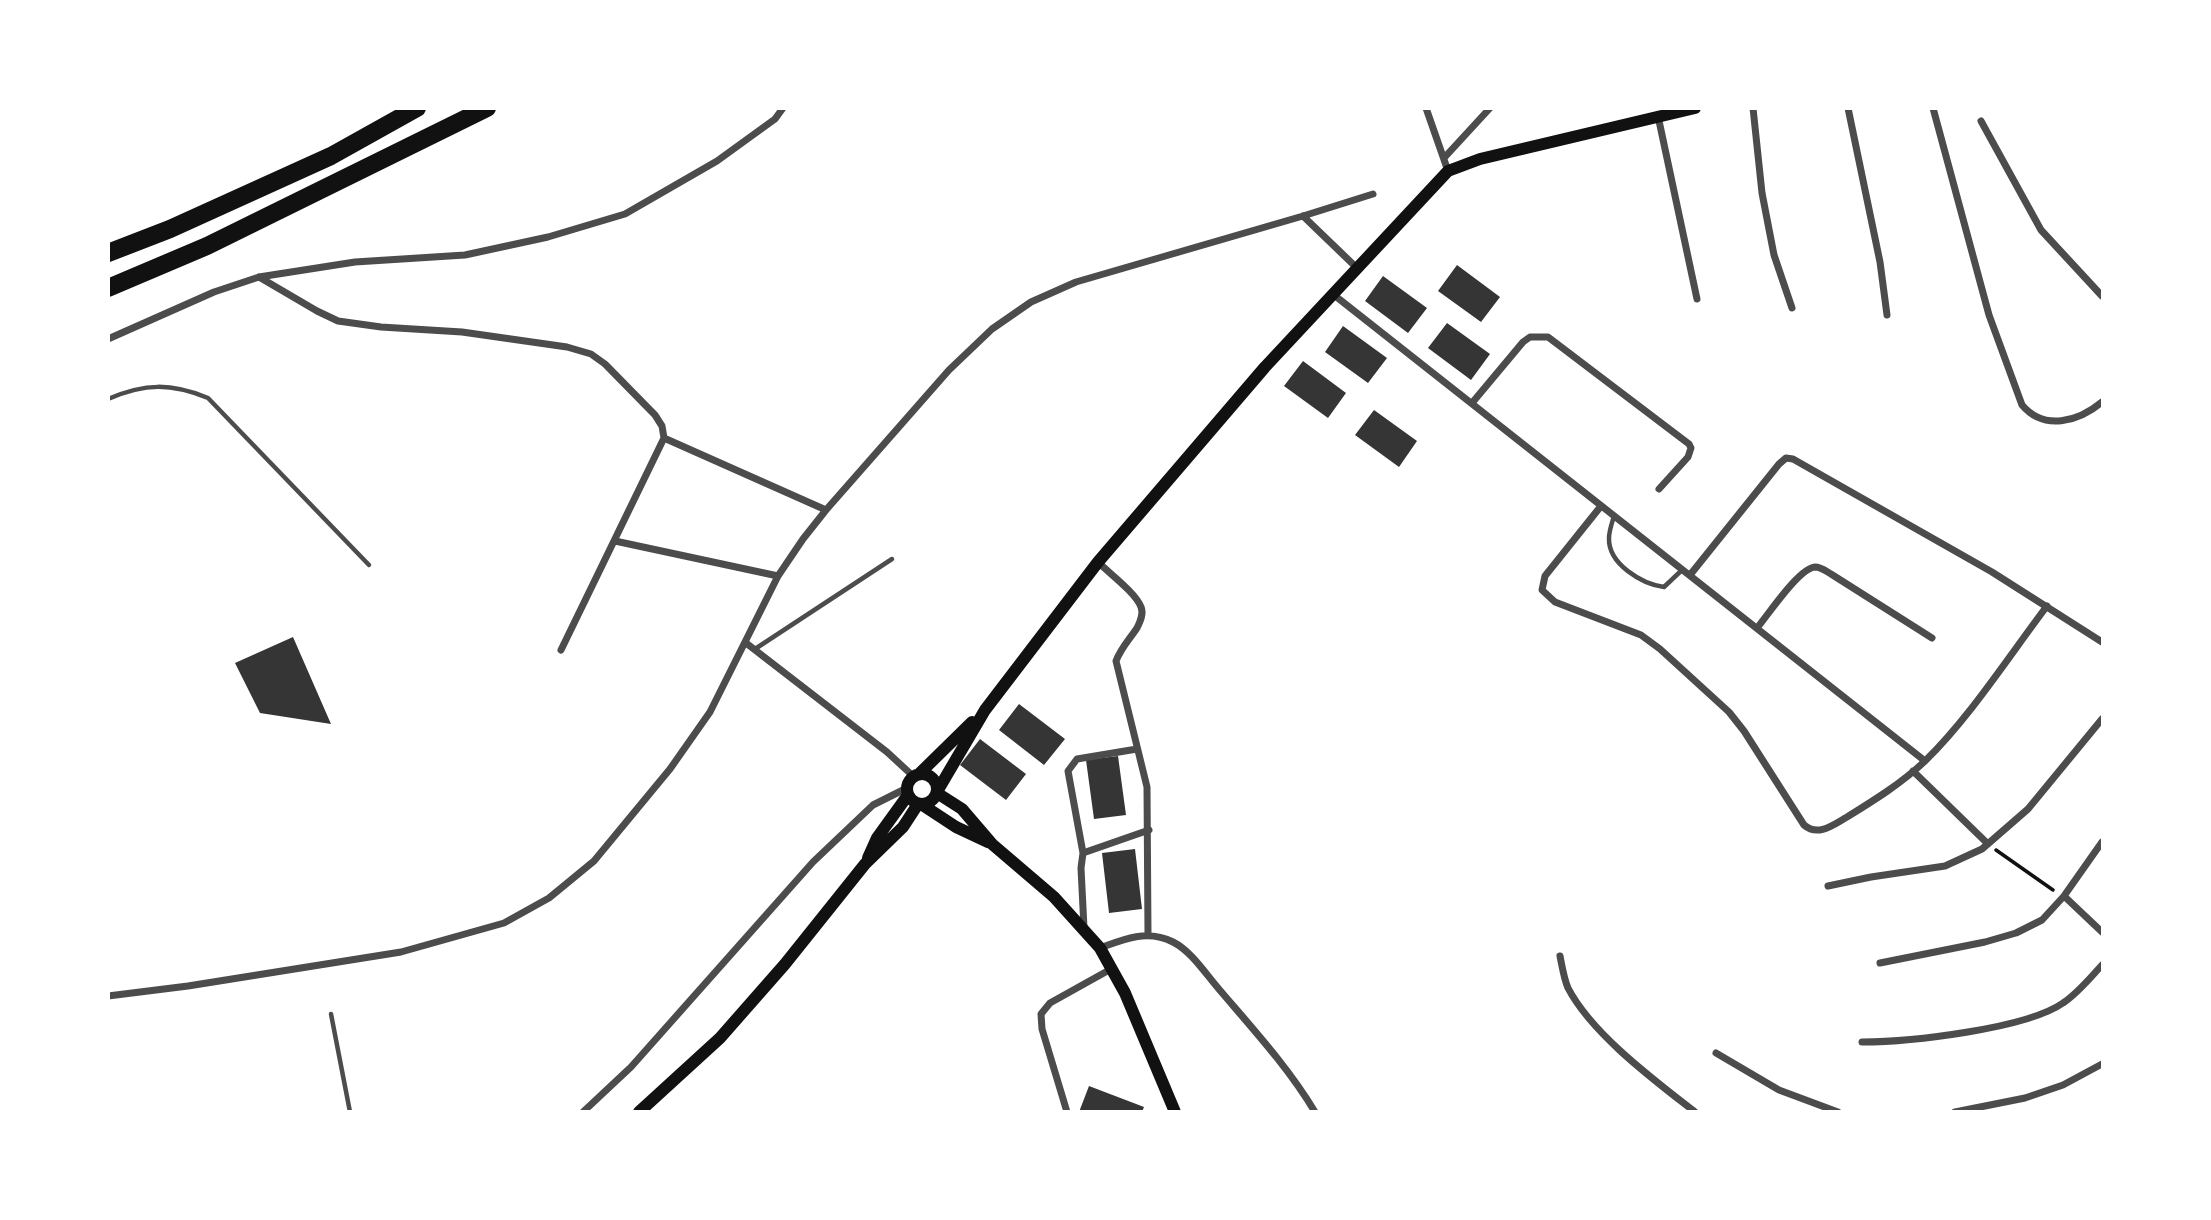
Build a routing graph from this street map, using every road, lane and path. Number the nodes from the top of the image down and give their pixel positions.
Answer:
1 (417, 108) edge
2 (486, 108) edge
3 (783, 108) edge
4 (1426, 108) edge
5 (1490, 108) edge
6 (1695, 108) edge
7 (1754, 108) edge
8 (1848, 108) edge
9 (1933, 108) edge
10 (1658, 116) junction
11 (1981, 121) dead end
12 (1446, 164) junction
13 (1373, 194) dead end
14 (1303, 216) junction
15 (108, 253) edge
16 (1358, 269) junction
17 (259, 277) junction
18 (108, 288) edge
19 (1334, 295) junction
20 (2102, 296) edge
21 (1697, 299) dead end
22 (1792, 308) dead end
23 (1887, 315) dead end
24 (108, 339) edge
25 (108, 399) edge
26 (1472, 403) junction
27 (2102, 403) edge
28 (664, 438) junction
29 (1659, 489) dead end
30 (1601, 506) junction
31 (826, 510) junction
32 (1614, 516) junction
33 (615, 541) junction
34 (892, 559) dead end
35 (1098, 562) junction
36 (369, 565) dead end
37 (1683, 569) junction
38 (1690, 575) junction
39 (778, 576) junction
40 (2047, 606) junction
41 (1757, 628) junction
42 (1932, 638) dead end
43 (2102, 642) edge
44 (746, 643) junction
45 (754, 649) junction
46 (561, 650) dead end
47 (985, 710) junction
48 (2102, 719) edge
49 (1137, 749) junction
50 (1925, 761) junction
51 (1913, 771) junction
52 (916, 775) junction
53 (938, 791) junction
54 (913, 798) junction
55 (1149, 830) junction
56 (2102, 842) edge
57 (992, 844) junction
58 (1988, 844) junction
59 (1083, 853) junction
60 (1828, 886) dead end
61 (2064, 896) junction
62 (1084, 928) junction
63 (2102, 932) edge
64 (1148, 935) junction
65 (1100, 948) junction
66 (1560, 956) dead end
67 (1880, 963) dead end
68 (2102, 965) edge
69 (1111, 969) junction
70 (108, 996) edge
71 (331, 1014) dead end
72 (1862, 1042) dead end
73 (1716, 1053) dead end
74 (2102, 1064) edge
75 (350, 1111) edge
76 (583, 1111) edge
77 (639, 1111) edge
78 (1067, 1111) edge
79 (1175, 1111) edge
80 (1315, 1111) edge
81 (1695, 1111) edge
82 (1838, 1111) edge
83 (1955, 1111) edge

1 - 15 highway
2 - 18 highway
3 - 17 street
4 - 12 street
5 - 12 street
6 - 10 main road
7 - 22 street
8 - 23 street
9 - 27 street
10 - 12 main road
10 - 21 street
11 - 20 street
12 - 16 main road
13 - 14 street
14 - 16 street
14 - 31 street
16 - 19 main road
17 - 24 street
17 - 28 street
19 - 26 street
19 - 35 main road
25 - 36 lane
26 - 29 street
26 - 30 street
28 - 31 street
28 - 33 street
30 - 32 street
30 - 51 street
31 - 39 street
32 - 37 street
32 - 37 lane
33 - 39 street
33 - 46 street
34 - 45 lane
35 - 47 main road
35 - 49 street
37 - 38 street
38 - 40 street
38 - 41 street
39 - 44 street
40 - 43 street
40 - 50 street
41 - 42 street
41 - 50 street
44 - 45 street
44 - 70 street
45 - 52 street
47 - 52 main road
47 - 53 main road
48 - 58 street
49 - 55 street
49 - 59 street
50 - 51 street
51 - 58 street
52 - 53 main road
52 - 54 main road
53 - 54 main road
53 - 57 main road
54 - 57 main road
54 - 76 street
54 - 77 main road
55 - 59 street
55 - 64 street
56 - 61 street
57 - 62 main road
58 - 60 street
58 - 61 path
59 - 62 street
61 - 63 street
61 - 67 street
62 - 65 main road
64 - 65 street
64 - 80 street
65 - 69 main road
66 - 81 street
68 - 72 street
69 - 78 street
69 - 79 main road
71 - 75 lane
73 - 82 street
74 - 83 street

